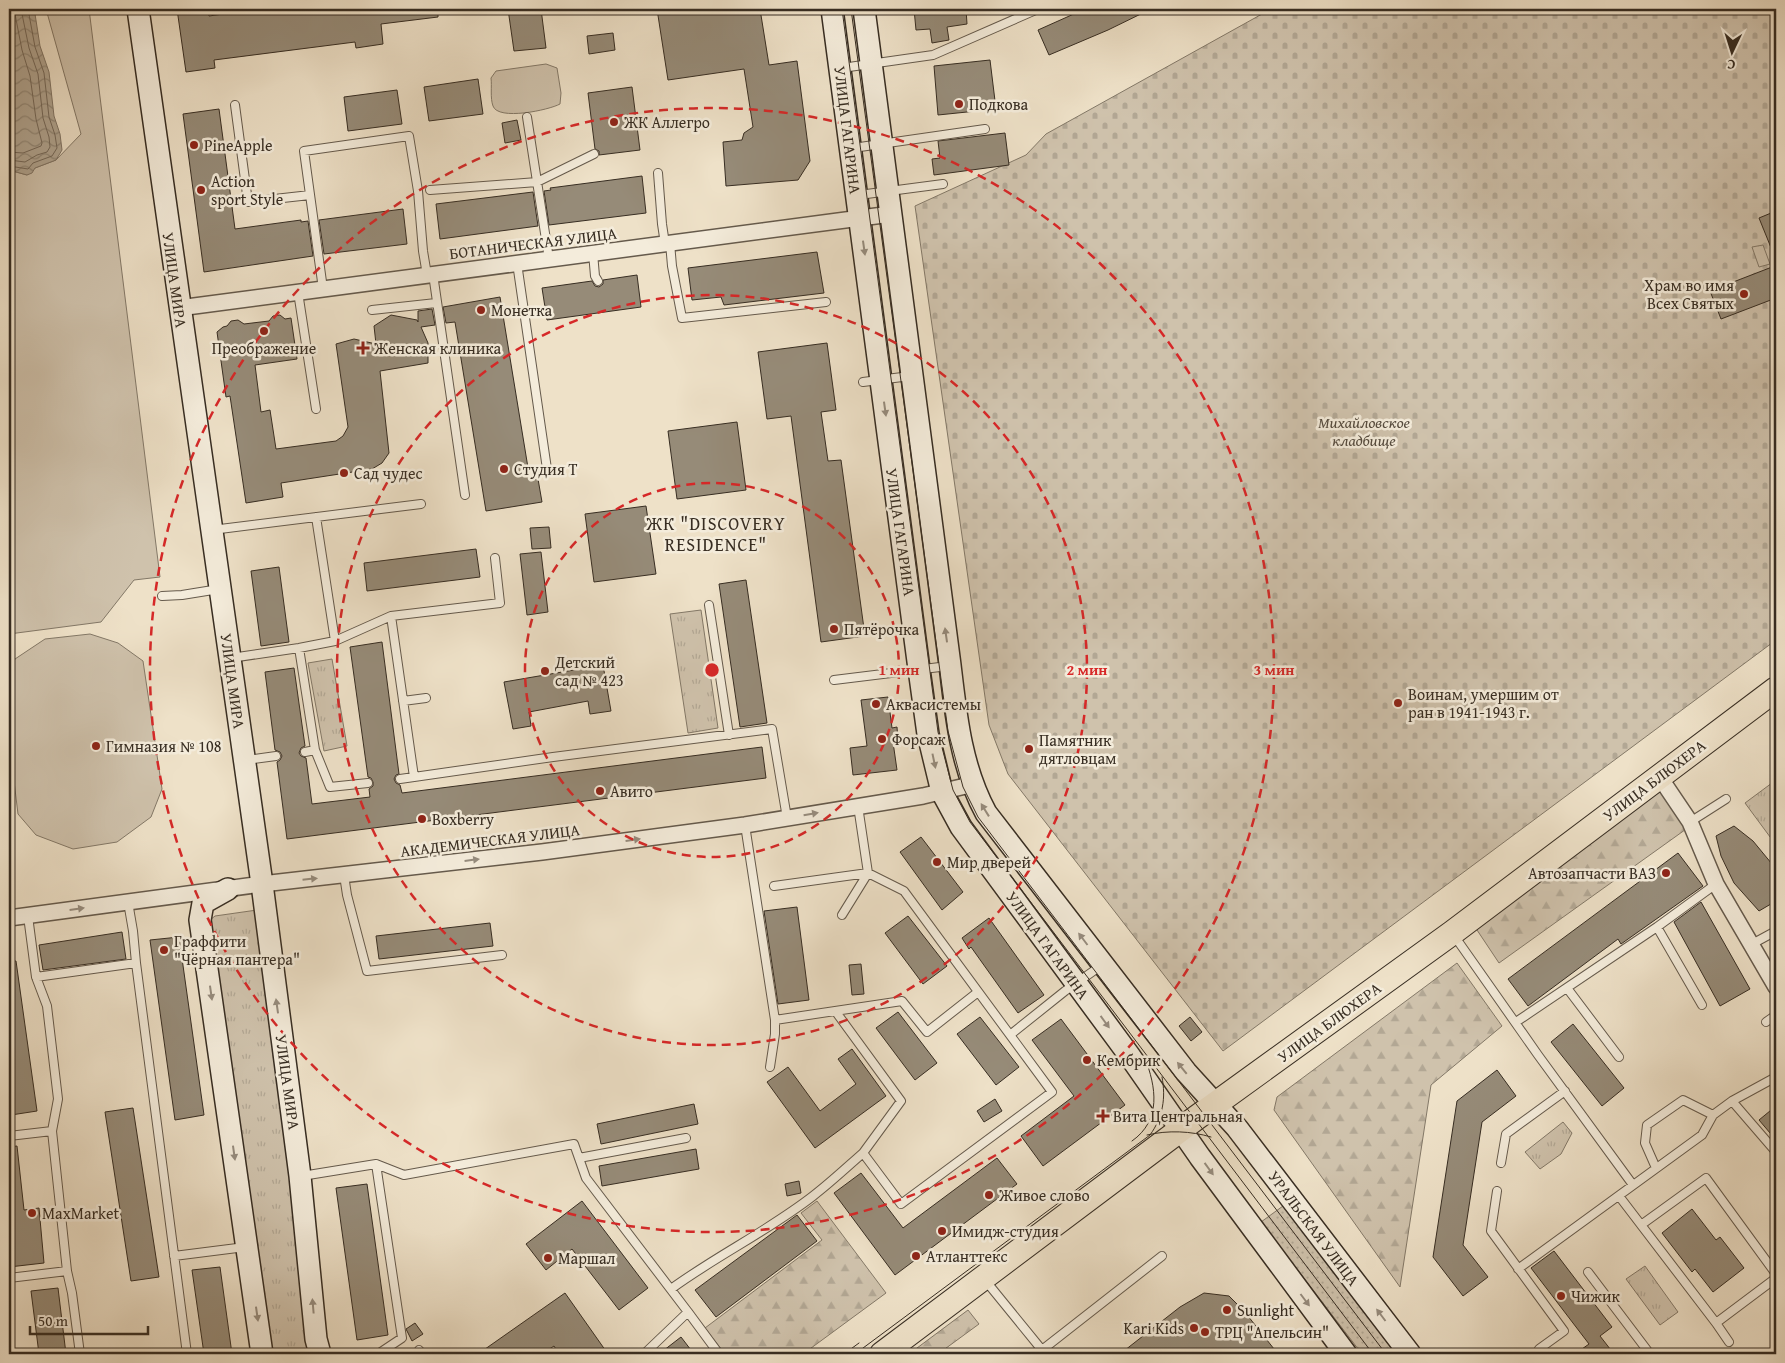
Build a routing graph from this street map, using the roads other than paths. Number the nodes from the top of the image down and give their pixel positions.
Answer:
1 (138, 9) edge
2 (832, 9) edge
3 (864, 9) edge
4 (1038, 9) edge
5 (871, 64) junction
6 (840, 68) junction
7 (234, 105) dead end
8 (527, 117) dead end
9 (985, 129) dead end
10 (882, 145) junction
11 (850, 148) junction
12 (594, 154) dead end
13 (658, 173) dead end
14 (537, 182) junction
15 (943, 184) dead end
16 (430, 190) dead end
17 (888, 191) junction
18 (310, 195) junction
19 (857, 195) junction
20 (891, 214) junction
21 (860, 218) junction
22 (668, 244) junction
23 (592, 253) junction
24 (549, 259) junction
25 (517, 263) junction
26 (430, 274) junction
27 (598, 281) dead end
28 (323, 289) junction
29 (298, 292) junction
30 (436, 302) junction
31 (826, 302) dead end
32 (179, 308) junction
33 (372, 310) dead end
34 (912, 375) junction
35 (872, 381) junction
36 (316, 409) dead end
37 (546, 469) dead end
38 (464, 494) dead end
39 (421, 504) dead end
40 (316, 517) junction
41 (211, 530) junction
42 (495, 558) dead end
43 (219, 589) junction
44 (162, 596) dead end
45 (710, 605) dead end
46 (391, 616) junction
47 (334, 641) junction
48 (299, 648) junction
49 (229, 658) junction
50 (950, 666) junction
51 (919, 669) junction
52 (834, 680) dead end
53 (1776, 690) edge
54 (426, 698) dead end
55 (403, 701) junction
56 (729, 735) junction
57 (315, 750) junction
58 (305, 752) dead end
59 (276, 756) dead end
60 (244, 760) junction
61 (1659, 776) junction
62 (414, 777) junction
63 (400, 779) dead end
64 (368, 783) dead end
65 (974, 784) junction
66 (942, 792) junction
67 (1726, 800) dead end
68 (858, 806) junction
69 (786, 818) junction
70 (1690, 822) junction
71 (744, 825) junction
72 (868, 873) junction
73 (344, 875) junction
74 (262, 884) junction
75 (1716, 884) junction
76 (774, 886) dead end
77 (228, 889) junction
78 (128, 902) junction
79 (842, 915) dead end
80 (28, 916) junction
81 (9, 918) edge
82 (1657, 927) junction
83 (1776, 931) edge
84 (1452, 933) junction
85 (1752, 944) junction
86 (502, 955) dead end
87 (136, 963) junction
88 (1103, 964) junction
89 (36, 978) junction
90 (1076, 983) junction
91 (1776, 987) edge
92 (1568, 988) junction
93 (978, 992) junction
94 (1702, 1005) dead end
95 (836, 1012) junction
96 (1776, 1015) edge
97 (775, 1020) junction
98 (1516, 1022) junction
99 (1766, 1022) dead end
100 (1010, 1035) junction
101 (1619, 1057) dead end
102 (770, 1067) dead end
103 (1776, 1077) edge
104 (1565, 1092) junction
105 (1732, 1101) junction
106 (1216, 1104) junction
107 (1713, 1115) junction
108 (1181, 1129) junction
109 (52, 1131) junction
110 (9, 1136) edge
111 (686, 1138) dead end
112 (1776, 1152) edge
113 (863, 1153) junction
114 (579, 1158) junction
115 (1501, 1163) dead end
116 (376, 1164) junction
117 (1656, 1168) junction
118 (300, 1176) junction
119 (1633, 1184) junction
120 (1497, 1191) dead end
121 (1618, 1196) junction
122 (1641, 1225) junction
123 (247, 1247) junction
124 (174, 1256) junction
125 (1162, 1256) dead end
126 (1518, 1269) junction
127 (67, 1271) junction
128 (1588, 1272) dead end
129 (1776, 1274) edge
130 (9, 1278) edge
131 (984, 1278) junction
132 (1776, 1278) edge
133 (671, 1289) junction
134 (688, 1312) junction
135 (1716, 1323) junction
136 (1729, 1342) dead end
137 (1042, 1352) edge
138 (80, 1354) edge
139 (187, 1354) edge
140 (262, 1354) edge
141 (320, 1354) edge
142 (378, 1354) edge
143 (644, 1354) edge
144 (719, 1354) edge
145 (882, 1354) edge
146 (1346, 1354) edge
147 (1410, 1354) edge
148 (1543, 1354) edge
149 (1650, 1354) edge

1 - 32 main road, УЛИЦА МИРА
2 - 6 main road, УЛИЦА ГАГАРИНА
3 - 5 main road, УЛИЦА ГАГАРИНА
4 - 5 lane
5 - 6 lane
5 - 10 main road, УЛИЦА ГАГАРИНА
6 - 11 main road, УЛИЦА ГАГАРИНА
7 - 18 lane
8 - 14 lane
9 - 10 lane
10 - 11 lane
10 - 17 main road, УЛИЦА ГАГАРИНА
11 - 19 main road, УЛИЦА ГАГАРИНА
12 - 14 lane
13 - 22 lane
14 - 16 lane
14 - 24 lane
15 - 17 lane
17 - 19 lane
17 - 20 main road, УЛИЦА ГАГАРИНА
18 - 26 lane
18 - 28 lane
19 - 21 main road, УЛИЦА ГАГАРИНА
20 - 21 street, БОТАНИЧЕСКАЯ УЛИЦА
20 - 34 main road, УЛИЦА ГАГАРИНА
21 - 22 street, БОТАНИЧЕСКАЯ УЛИЦА
21 -> 35 main road, УЛИЦА ГАГАРИНА
22 - 23 street, БОТАНИЧЕСКАЯ УЛИЦА
22 - 31 lane
23 - 24 street, БОТАНИЧЕСКАЯ УЛИЦА
23 - 27 lane
24 - 25 street, БОТАНИЧЕСКАЯ УЛИЦА
25 - 26 street, БОТАНИЧЕСКАЯ УЛИЦА
25 - 37 lane
26 - 28 street, БОТАНИЧЕСКАЯ УЛИЦА
26 - 30 lane
28 - 29 street, БОТАНИЧЕСКАЯ УЛИЦА
29 - 32 street, БОТАНИЧЕСКАЯ УЛИЦА
29 - 36 lane
30 - 33 lane
30 - 38 lane
32 - 41 main road, УЛИЦА МИРА
34 - 35 lane
50 -> 34 main road, УЛИЦА ГАГАРИНА
35 -> 51 main road, УЛИЦА ГАГАРИНА
39 - 40 lane
40 - 41 lane
40 - 47 lane
41 - 43 main road, УЛИЦА МИРА
42 - 46 lane
43 - 44 lane
43 - 49 main road, УЛИЦА МИРА
45 - 56 lane
46 - 47 lane
46 - 55 lane
47 - 48 lane
48 - 49 lane
48 - 57 lane
49 - 60 main road, УЛИЦА МИРА
50 - 51 lane
50 - 65 main road, УЛИЦА ГАГАРИНА
51 - 52 lane
51 -> 66 main road, УЛИЦА ГАГАРИНА
53 - 61 main road, УЛИЦА БЛЮХЕРА
54 - 55 lane
55 - 62 lane
56 - 62 lane
56 - 69 lane
57 - 58 lane
57 - 64 lane
59 - 60 lane
60 - 74 main road, УЛИЦА МИРА
61 - 70 street
61 - 84 main road, УЛИЦА БЛЮХЕРА
62 - 63 lane
65 - 66 street, АКАДЕМИЧЕСКАЯ УЛИЦА
88 -> 65 main road, УЛИЦА ГАГАРИНА
66 - 68 street, АКАДЕМИЧЕСКАЯ УЛИЦА
66 - 90 main road, УЛИЦА ГАГАРИНА
67 - 70 lane
69 -> 68 street, АКАДЕМИЧЕСКАЯ УЛИЦА
68 - 72 lane
69 - 71 street, АКАДЕМИЧЕСКАЯ УЛИЦА
70 - 75 street
73 -> 71 street, АКАДЕМИЧЕСКАЯ УЛИЦА
71 - 97 lane
72 - 76 lane
72 - 79 lane
72 - 93 lane
74 -> 73 street, АКАДЕМИЧЕСКАЯ УЛИЦА
73 - 86 lane
74 - 77 street, АКАДЕМИЧЕСКАЯ УЛИЦА
118 -> 74 main road, УЛИЦА МИРА
75 - 82 lane
75 - 85 street
77 - 78 street, АКАДЕМИЧЕСКАЯ УЛИЦА
77 -> 123 main road
80 -> 78 street, АКАДЕМИЧЕСКАЯ УЛИЦА
78 - 87 lane
80 - 81 street, АКАДЕМИЧЕСКАЯ УЛИЦА
80 - 89 lane
82 - 92 lane
82 - 94 lane
83 - 85 lane
84 - 98 lane
84 - 106 main road, УЛИЦА БЛЮХЕРА
85 - 91 street
87 - 89 lane
87 - 124 lane
88 - 90 lane
106 -> 88 main road, УЛИЦА ГАГАРИНА
89 - 109 lane
90 - 100 lane
90 -> 108 main road, УЛИЦА ГАГАРИНА
92 - 98 lane
92 - 101 lane
93 - 95 lane
93 - 100 lane
95 - 97 lane
95 - 113 lane
96 - 99 lane
97 - 102 lane
98 - 104 lane
100 - 113 lane
103 - 105 lane
104 - 115 lane
104 - 119 lane
105 - 107 lane
105 - 112 lane
106 - 108 main road, УЛИЦА БЛЮХЕРА
147 -> 106 main road, УРАЛЬСКАЯ УЛИЦА
107 - 117 lane
107 - 117 lane
108 - 131 main road, УЛИЦА БЛЮХЕРА
108 -> 146 main road
109 - 110 lane
109 - 127 lane
111 - 114 lane
113 - 133 lane
114 - 116 lane
114 - 133 lane
116 - 118 lane
116 - 142 lane
117 - 119 lane
141 -> 118 main road, УЛИЦА МИРА
119 - 121 lane
120 - 126 lane
121 - 122 lane
121 - 126 lane
122 - 129 lane
122 - 135 lane
123 - 124 lane
123 -> 140 main road
124 - 139 lane
125 - 137 lane
126 - 148 lane
127 - 130 lane
127 - 138 lane
128 - 149 lane
131 - 137 lane
131 - 145 main road, УЛИЦА БЛЮХЕРА
132 - 135 lane
133 - 134 lane
134 - 143 lane
134 - 144 lane
135 - 136 lane

